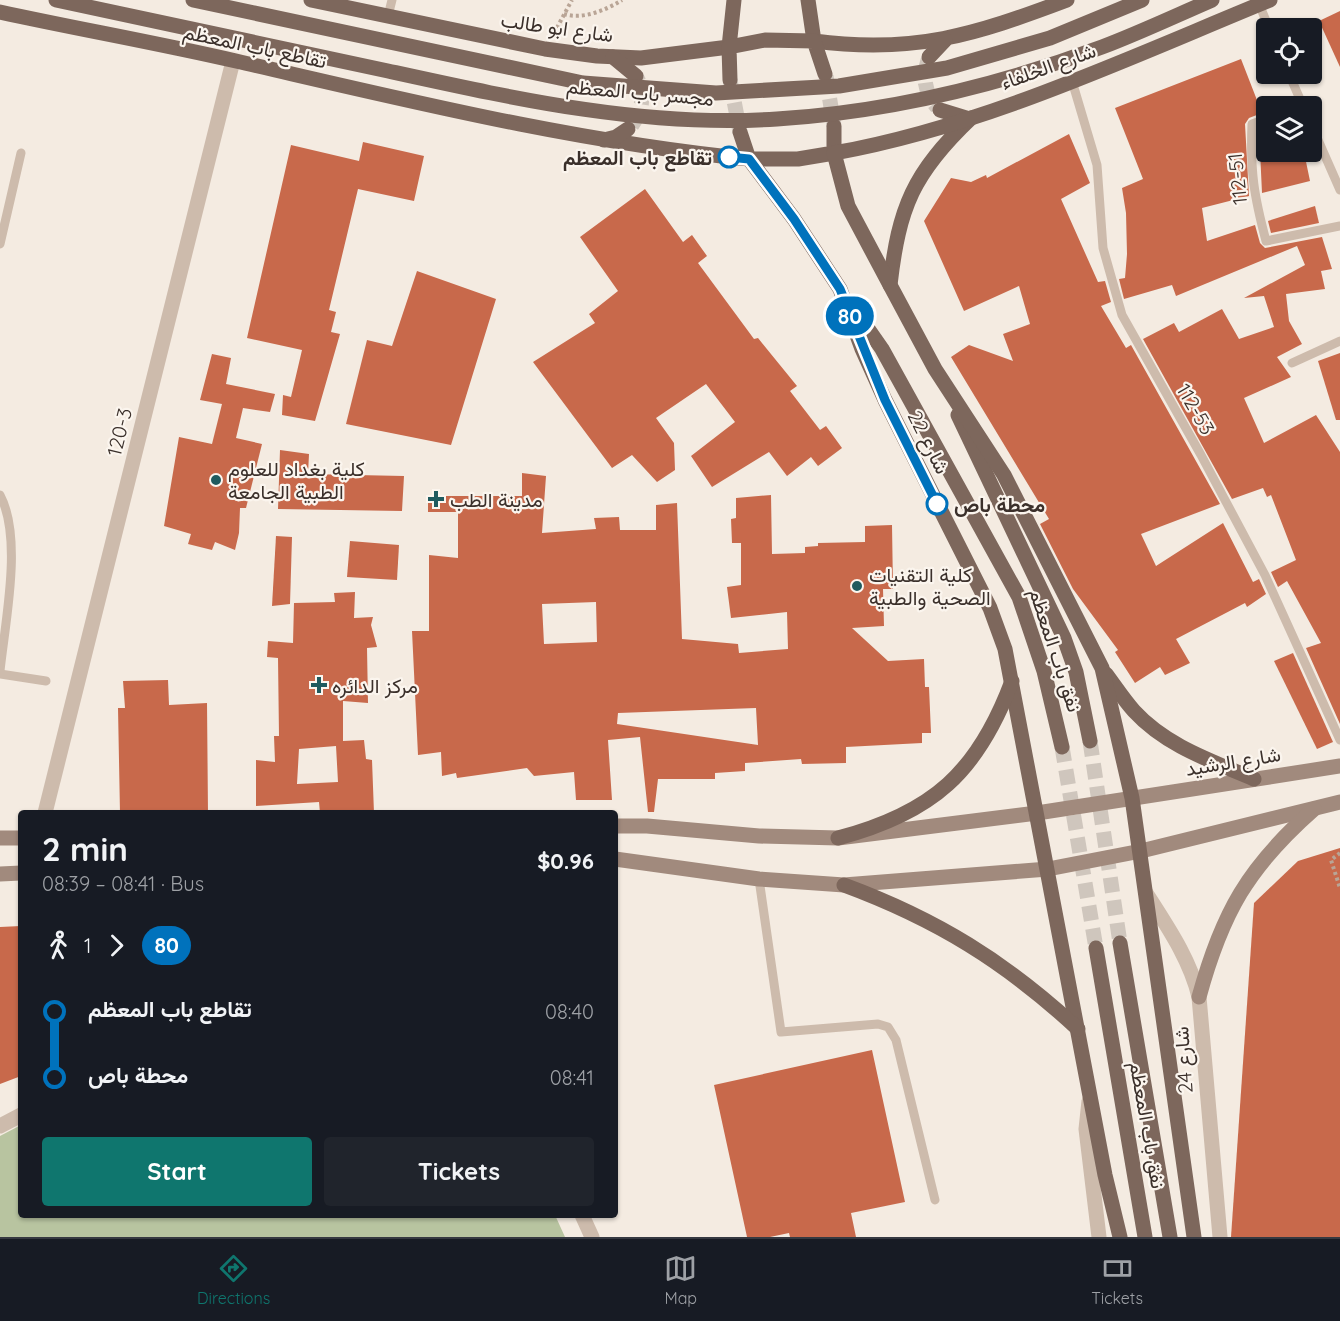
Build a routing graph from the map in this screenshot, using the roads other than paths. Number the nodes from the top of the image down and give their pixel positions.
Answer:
1 (56, 0) edge
2 (193, 0) edge
3 (311, 0) edge
4 (392, 0) edge
5 (734, 0) edge
6 (808, 0) edge
7 (1067, 0) edge
8 (1142, 0) edge
9 (1212, 0) edge
10 (1264, 2) edge
11 (0, 12) edge
12 (388, 16) junction
13 (1267, 18) edge
14 (945, 40) junction
15 (814, 41) junction
16 (729, 47) junction
17 (612, 57) junction
18 (928, 57) tunnel mouth
19 (233, 61) junction
20 (825, 74) tunnel mouth
21 (636, 76) tunnel mouth
22 (730, 80) tunnel mouth
23 (1072, 81) junction
24 (940, 110) dead end
25 (971, 117) junction
26 (1256, 123) edge
27 (834, 126) tunnel mouth
28 (628, 129) dead end
29 (740, 132) tunnel mouth
30 (604, 140) junction
31 (1322, 149) edge
32 (21, 153) dead end
33 (834, 153) junction
34 (749, 159) junction
35 (1340, 190) edge
36 (1340, 226) edge
37 (1, 239) edge
38 (890, 285) junction
39 (840, 289) junction
40 (1340, 341) edge
41 (1292, 363) dead end
42 (935, 369) junction
43 (0, 495) edge
44 (1102, 668) junction
45 (0, 673) edge
46 (46, 681) dead end
47 (1012, 681) junction
48 (1340, 740) edge
49 (1090, 741) tunnel mouth
50 (1062, 747) tunnel mouth
51 (1340, 766) edge
52 (1254, 779) junction
53 (1132, 798) junction
54 (1340, 802) edge
55 (1316, 808) junction
56 (46, 810) edge
57 (1037, 813) junction
58 (618, 826) edge
59 (0, 838) edge
60 (18, 838) edge
61 (838, 838) junction
62 (1141, 851) junction
63 (618, 859) edge
64 (1048, 869) junction
65 (18, 873) edge
66 (0, 874) edge
67 (759, 879) junction
68 (844, 885) junction
69 (1146, 893) junction
70 (1120, 943) tunnel mouth
71 (1096, 948) tunnel mouth
72 (1199, 997) junction
73 (1078, 1029) junction
74 (1090, 1095) junction
75 (18, 1117) edge
76 (0, 1126) edge
77 (935, 1200) dead end
78 (583, 1218) edge
79 (592, 1237) edge
80 (1099, 1237) edge
81 (1120, 1237) edge
82 (1145, 1237) edge
83 (1170, 1237) edge
84 (1194, 1237) edge
85 (1220, 1237) edge

1 - 9 main road, مجسر باب المعظم, bridge
2 - 8 main road, مجسر باب المعظم, bridge
3 - 12 main road, شارع ابو طالب
4 - 12 lane
5 - 16 main road
6 - 15 main road
7 - 14 main road
10 - 13 lane
10 - 23 main road, شارع الخلفاء
11 - 19 main road, تقاطع باب المعظم
12 - 17 main road, شارع ابو طالب
14 - 15 main road
14 - 18 main road
15 - 16 main road, شارع ابو طالب
15 - 20 main road
16 - 17 main road, شارع ابو طالب
16 - 22 main road
17 - 21 main road
19 - 30 main road, تقاطع باب المعظم
19 - 56 street, 120-3
23 - 25 main road, شارع الخلفاء
23 - 48 lane, 112-53
24 - 25 main road
25 - 33 main road, شارع الخلفاء
25 - 38 main road
26 - 36 lane, 112-51
27 - 33 main road
28 - 30 main road
29 - 34 main road, شارع 22
30 - 34 main road, تقاطع باب المعظم
31 - 35 lane
32 - 37 lane
33 - 34 main road, شارع الخلفاء
33 - 38 main road
34 - 39 main road, شارع 22
38 - 42 main road
39 - 47 main road, شارع 22
39 - 50 main road, نفق باب المعظم
40 - 41 lane
42 - 44 main road
42 - 49 main road, نفق باب المعظم
43 - 45 lane
44 - 52 main road
44 - 53 main road
45 - 46 lane
47 - 57 main road, شارع 22
47 - 61 main road
51 - 52 main road, شارع الرشيد
52 - 53 main road, شارع الرشيد
53 - 57 main road, شارع الرشيد
53 - 62 main road
54 - 55 main road
55 - 62 main road
55 - 72 main road
57 - 61 main road, شارع الرشيد
57 - 64 main road, شارع 22
58 - 61 main road, شارع الرشيد
59 - 60 main road
62 - 64 main road
62 - 69 main road, شارع 24
63 - 67 main road
64 - 68 main road
64 - 73 main road
65 - 66 main road
67 - 68 main road
67 - 77 lane
68 - 73 main road
69 - 72 street, شارع 24
69 - 84 main road, شارع 24
70 - 83 main road, نفق باب المعظم
71 - 82 main road, نفق باب المعظم
72 - 85 street, شارع 24
73 - 74 main road
74 - 80 street
74 - 81 main road
75 - 76 street
78 - 79 street

